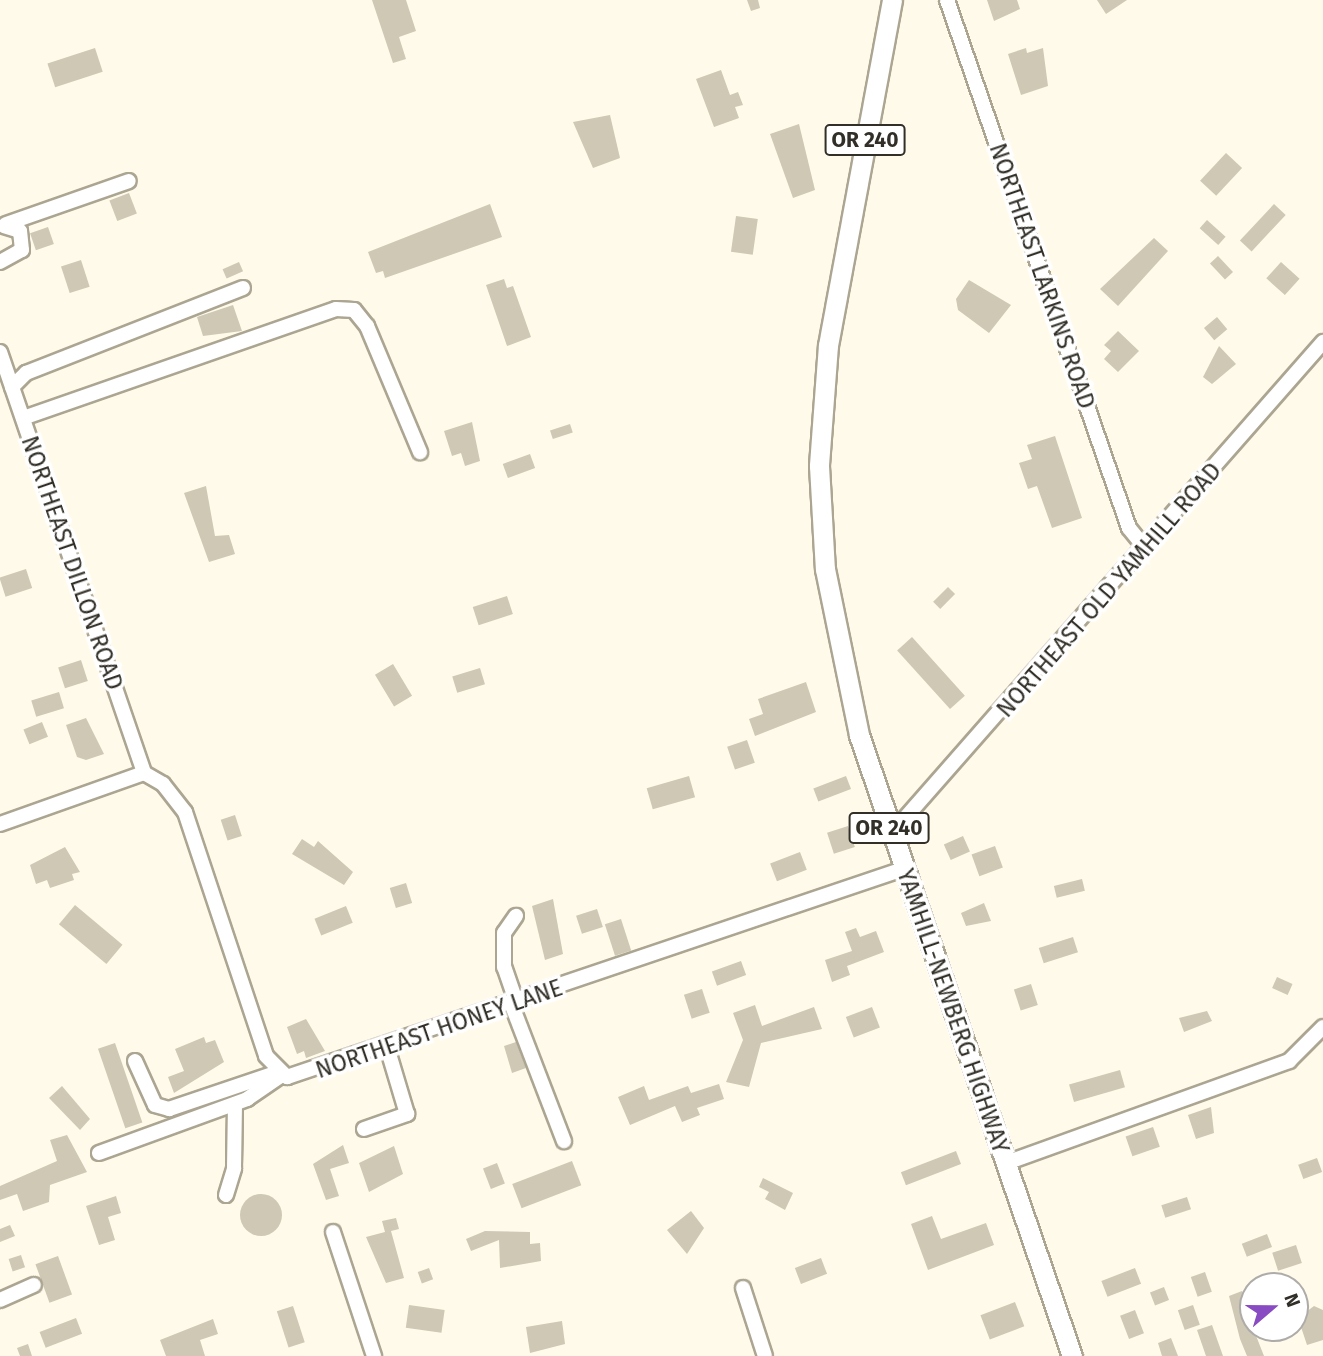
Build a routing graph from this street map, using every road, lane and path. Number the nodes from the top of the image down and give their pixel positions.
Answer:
1 (892, 0) edge
2 (947, 0) edge
3 (130, 181) dead end
4 (3, 226) edge
5 (0, 262) edge
6 (243, 288) dead end
7 (1323, 342) edge
8 (0, 352) edge
9 (12, 387) junction
10 (23, 418) junction
11 (420, 452) dead end
12 (1145, 548) junction
13 (144, 773) junction
14 (0, 824) edge
15 (891, 834) junction
16 (903, 869) junction
17 (516, 916) dead end
18 (514, 1002) junction
19 (1323, 1027) edge
20 (387, 1047) junction
21 (135, 1061) dead end
22 (280, 1073) junction
23 (235, 1104) junction
24 (363, 1129) dead end
25 (564, 1141) dead end
26 (99, 1153) dead end
27 (1006, 1163) junction
28 (226, 1195) dead end
29 (332, 1232) dead end
30 (34, 1285) dead end
31 (743, 1288) dead end
32 (0, 1300) edge
33 (374, 1356) edge
34 (765, 1356) edge
35 (1072, 1356) edge

1 - 15 main road, YAMHILL-NEWBERG HIGHWAY / OR 240
2 - 12 street, NORTHEAST LARKINS ROAD
3 - 4 street
4 - 5 street
6 - 9 street
7 - 12 street, NORTHEAST OLD YAMHILL ROAD
8 - 9 street, NORTHEAST DILLON ROAD
9 - 10 street, NORTHEAST DILLON ROAD
10 - 11 street
10 - 13 street, NORTHEAST DILLON ROAD
12 - 15 street, NORTHEAST OLD YAMHILL ROAD
13 - 14 street
13 - 22 street
15 - 16 main road, YAMHILL-NEWBERG HIGHWAY / OR 240
16 - 18 street, NORTHEAST HONEY LANE
16 - 27 main road, YAMHILL-NEWBERG HIGHWAY / OR 240
17 - 18 street
18 - 20 street, NORTHEAST HONEY LANE
18 - 25 street
19 - 27 street
20 - 22 street, NORTHEAST HONEY LANE
20 - 24 street
21 - 22 street
22 - 23 street
23 - 26 street
23 - 28 street
27 - 35 main road, YAMHILL-NEWBERG HIGHWAY / OR 240
29 - 33 street
30 - 32 street
31 - 34 street

